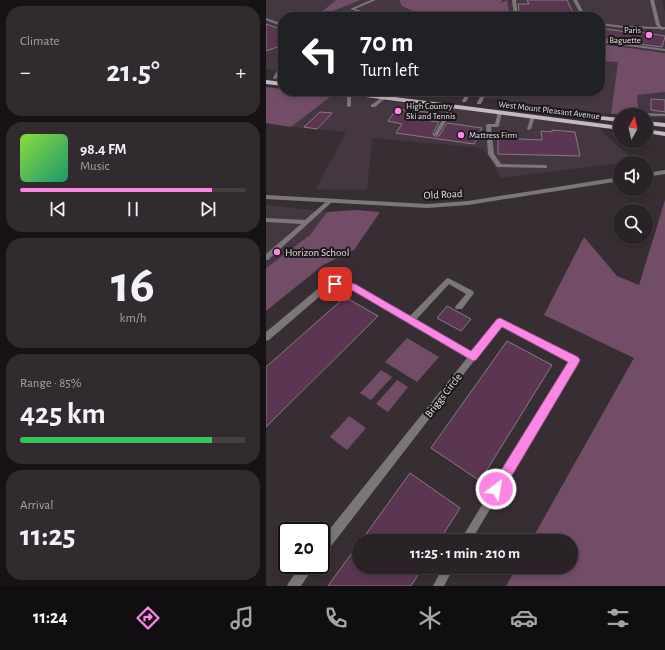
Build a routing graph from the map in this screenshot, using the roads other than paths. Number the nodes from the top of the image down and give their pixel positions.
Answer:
1 (374, 0) edge
2 (514, 0) edge
3 (575, 0) edge
4 (652, 0) edge
5 (361, 12) edge
6 (515, 12) edge
7 (581, 12) edge
8 (266, 19) edge
9 (278, 24) edge
10 (605, 25) edge
11 (660, 27) junction
12 (665, 28) edge
13 (665, 31) edge
14 (605, 42) edge
15 (665, 50) edge
16 (278, 72) edge
17 (266, 77) edge
18 (275, 78) junction
19 (278, 78) edge
20 (266, 82) edge
21 (278, 83) edge
22 (349, 96) edge
23 (370, 96) edge
24 (422, 96) edge
25 (467, 96) edge
26 (482, 96) edge
27 (384, 98) junction
28 (464, 101) junction
29 (479, 103) junction
30 (349, 106) dead end
31 (373, 106) dead end
32 (453, 106) junction
33 (500, 112) junction
34 (653, 114) edge
35 (665, 115) edge
36 (533, 117) junction
37 (613, 119) edge
38 (653, 124) edge
39 (665, 125) edge
40 (613, 127) edge
41 (529, 129) dead end
42 (653, 132) edge
43 (436, 134) dead end
44 (665, 134) edge
45 (545, 167) dead end
46 (665, 172) edge
47 (653, 174) edge
48 (613, 180) edge
49 (266, 197) edge
50 (330, 201) junction
51 (266, 220) edge
52 (306, 222) junction
53 (266, 258) edge
54 (458, 307) dead end
55 (411, 320) junction
56 (266, 337) edge
57 (473, 357) junction
58 (469, 534) edge
59 (330, 539) edge
60 (302, 574) edge
61 (445, 574) edge
62 (293, 586) edge
63 (438, 586) edge

1 - 5 lane
2 - 6 lane
3 - 7 lane
4 - 11 lane
8 - 9 lane
10 - 11 lane
11 - 12 lane
11 - 13 lane
14 - 15 lane
16 - 18 lane
17 - 18 main road
18 - 19 main road
20 - 21 main road
22 - 30 lane
23 - 27 main road, West Mount Pleasant Avenue
24 - 28 main road, West Mount Pleasant Avenue
25 - 28 lane
26 - 29 lane
27 - 31 lane
27 - 32 main road, West Mount Pleasant Avenue
28 - 29 main road, West Mount Pleasant Avenue
29 - 37 main road, West Mount Pleasant Avenue
32 - 33 main road, West Mount Pleasant Avenue
32 - 43 lane
33 - 36 main road, West Mount Pleasant Avenue
33 - 45 lane
34 - 35 lane
36 - 40 main road, West Mount Pleasant Avenue
36 - 41 lane
38 - 39 main road
42 - 44 main road
46 - 47 street
48 - 50 street, Old Road
49 - 50 street, Old Road
50 - 52 lane
51 - 52 lane
52 - 53 lane
54 - 55 lane
55 - 56 street
55 - 57 street
57 - 58 lane
57 - 59 street, Briggs Circle
60 - 62 street
61 - 63 lane

